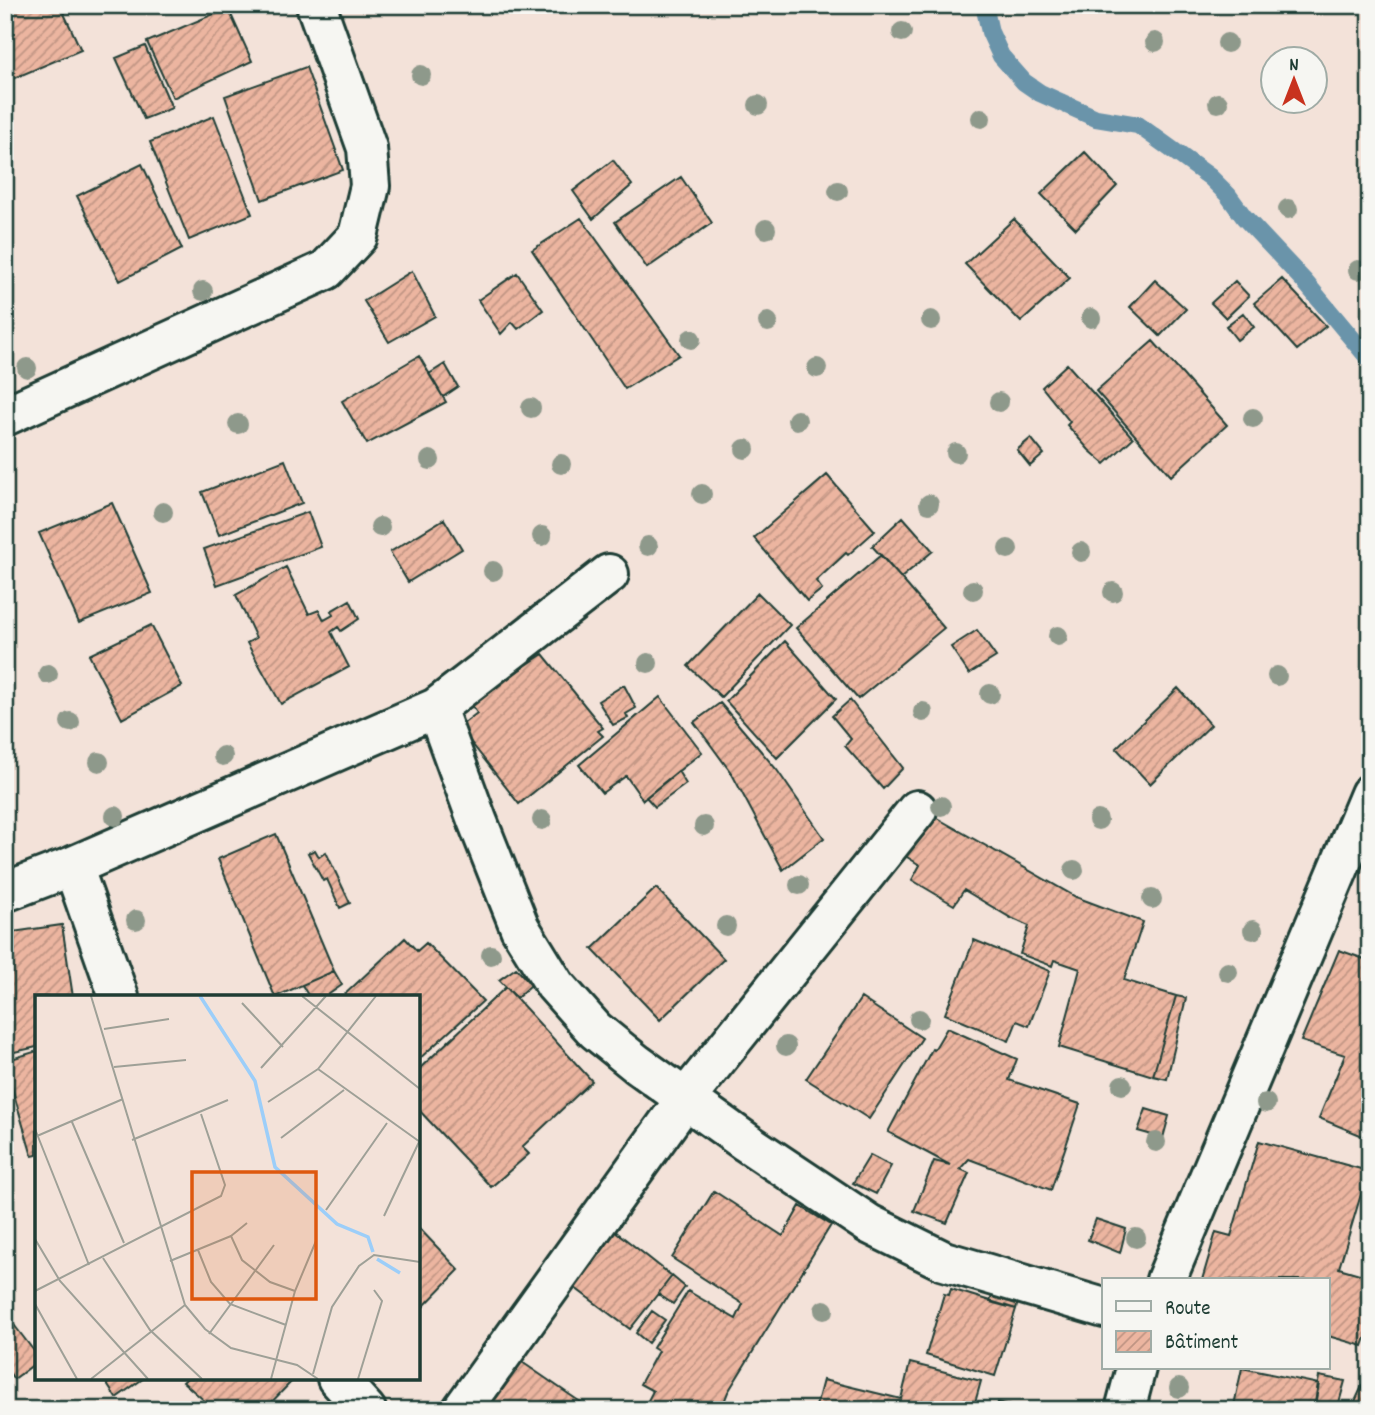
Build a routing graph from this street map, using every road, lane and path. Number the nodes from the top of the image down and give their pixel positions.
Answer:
1 (316, 5) edge
2 (5, 416) edge
3 (609, 574) dead end
4 (436, 708) junction
5 (1370, 794) edge
6 (917, 810) dead end
7 (73, 866) junction
8 (5, 892) edge
9 (118, 995) edge
10 (687, 1098) junction
11 (1167, 1278) edge
12 (1102, 1307) edge
13 (1135, 1370) edge
14 (339, 1380) edge
15 (366, 1410) edge
16 (462, 1410) edge
17 (1125, 1410) edge

1 - 2 street
3 - 4 street
4 - 7 street
4 - 10 street
5 - 11 street
6 - 10 street
7 - 8 street
7 - 9 street
10 - 12 street
10 - 16 street
13 - 17 street
14 - 15 street

